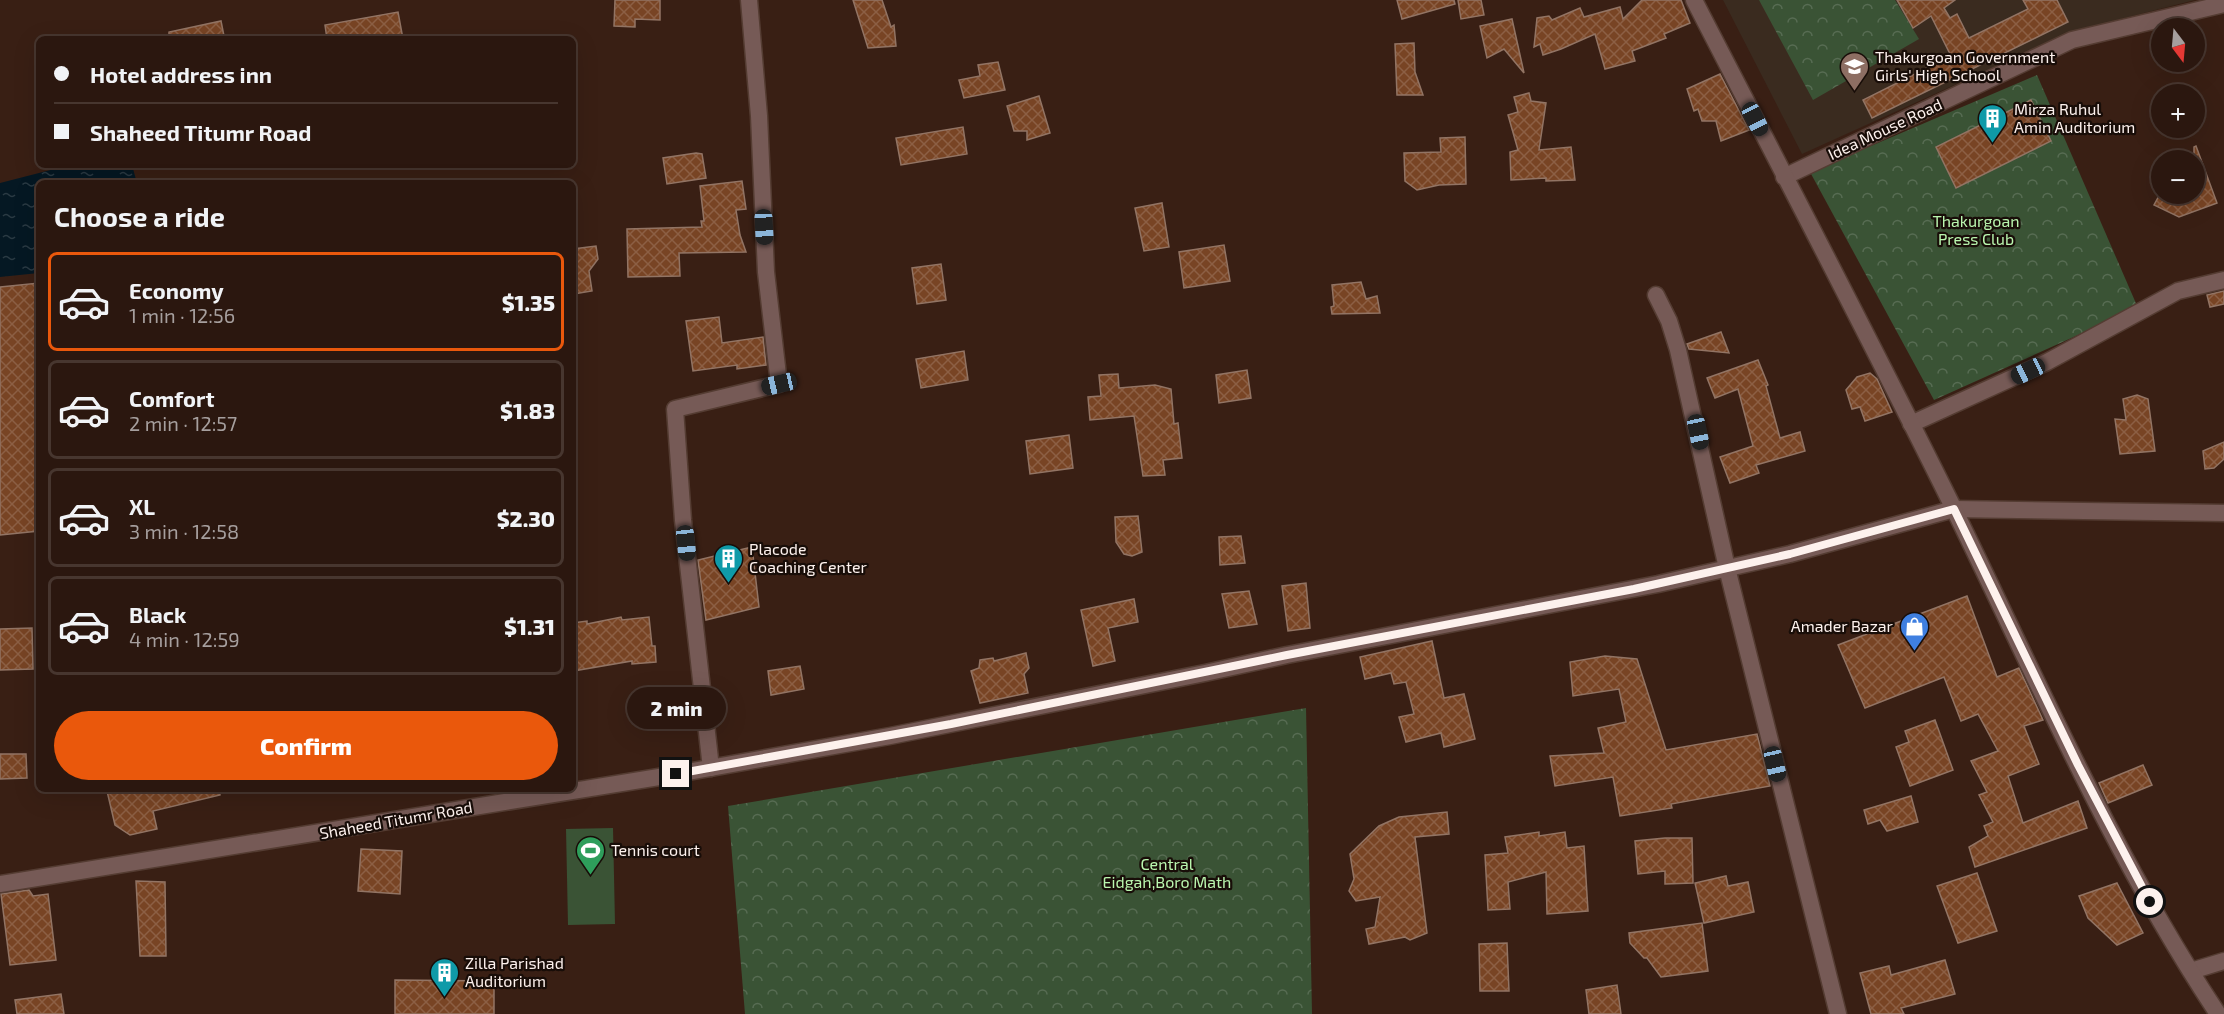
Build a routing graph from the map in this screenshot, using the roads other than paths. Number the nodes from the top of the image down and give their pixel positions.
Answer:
1 (749, 0) edge
2 (1695, 0) edge
3 (2224, 4) edge
4 (1784, 177) junction
5 (2224, 280) edge
6 (1656, 295) dead end
7 (1911, 424) junction
8 (1954, 509) junction
9 (2224, 513) edge
10 (1727, 568) junction
11 (711, 768) junction
12 (576, 790) edge
13 (566, 792) edge
14 (0, 884) edge
15 (2224, 961) edge
16 (2191, 971) junction
17 (1838, 1014) edge
18 (2218, 1014) edge

1 - 11 street
2 - 4 street
3 - 4 street, Idea Mouse Road
4 - 7 street
5 - 7 street
6 - 10 street
7 - 8 street
8 - 9 street, Shaheed Titumr Road
8 - 10 street, Shaheed Titumr Road
8 - 16 street
10 - 11 street, Shaheed Titumr Road
10 - 17 street
11 - 12 street, Shaheed Titumr Road
13 - 14 street, Shaheed Titumr Road
15 - 16 street
16 - 18 street

